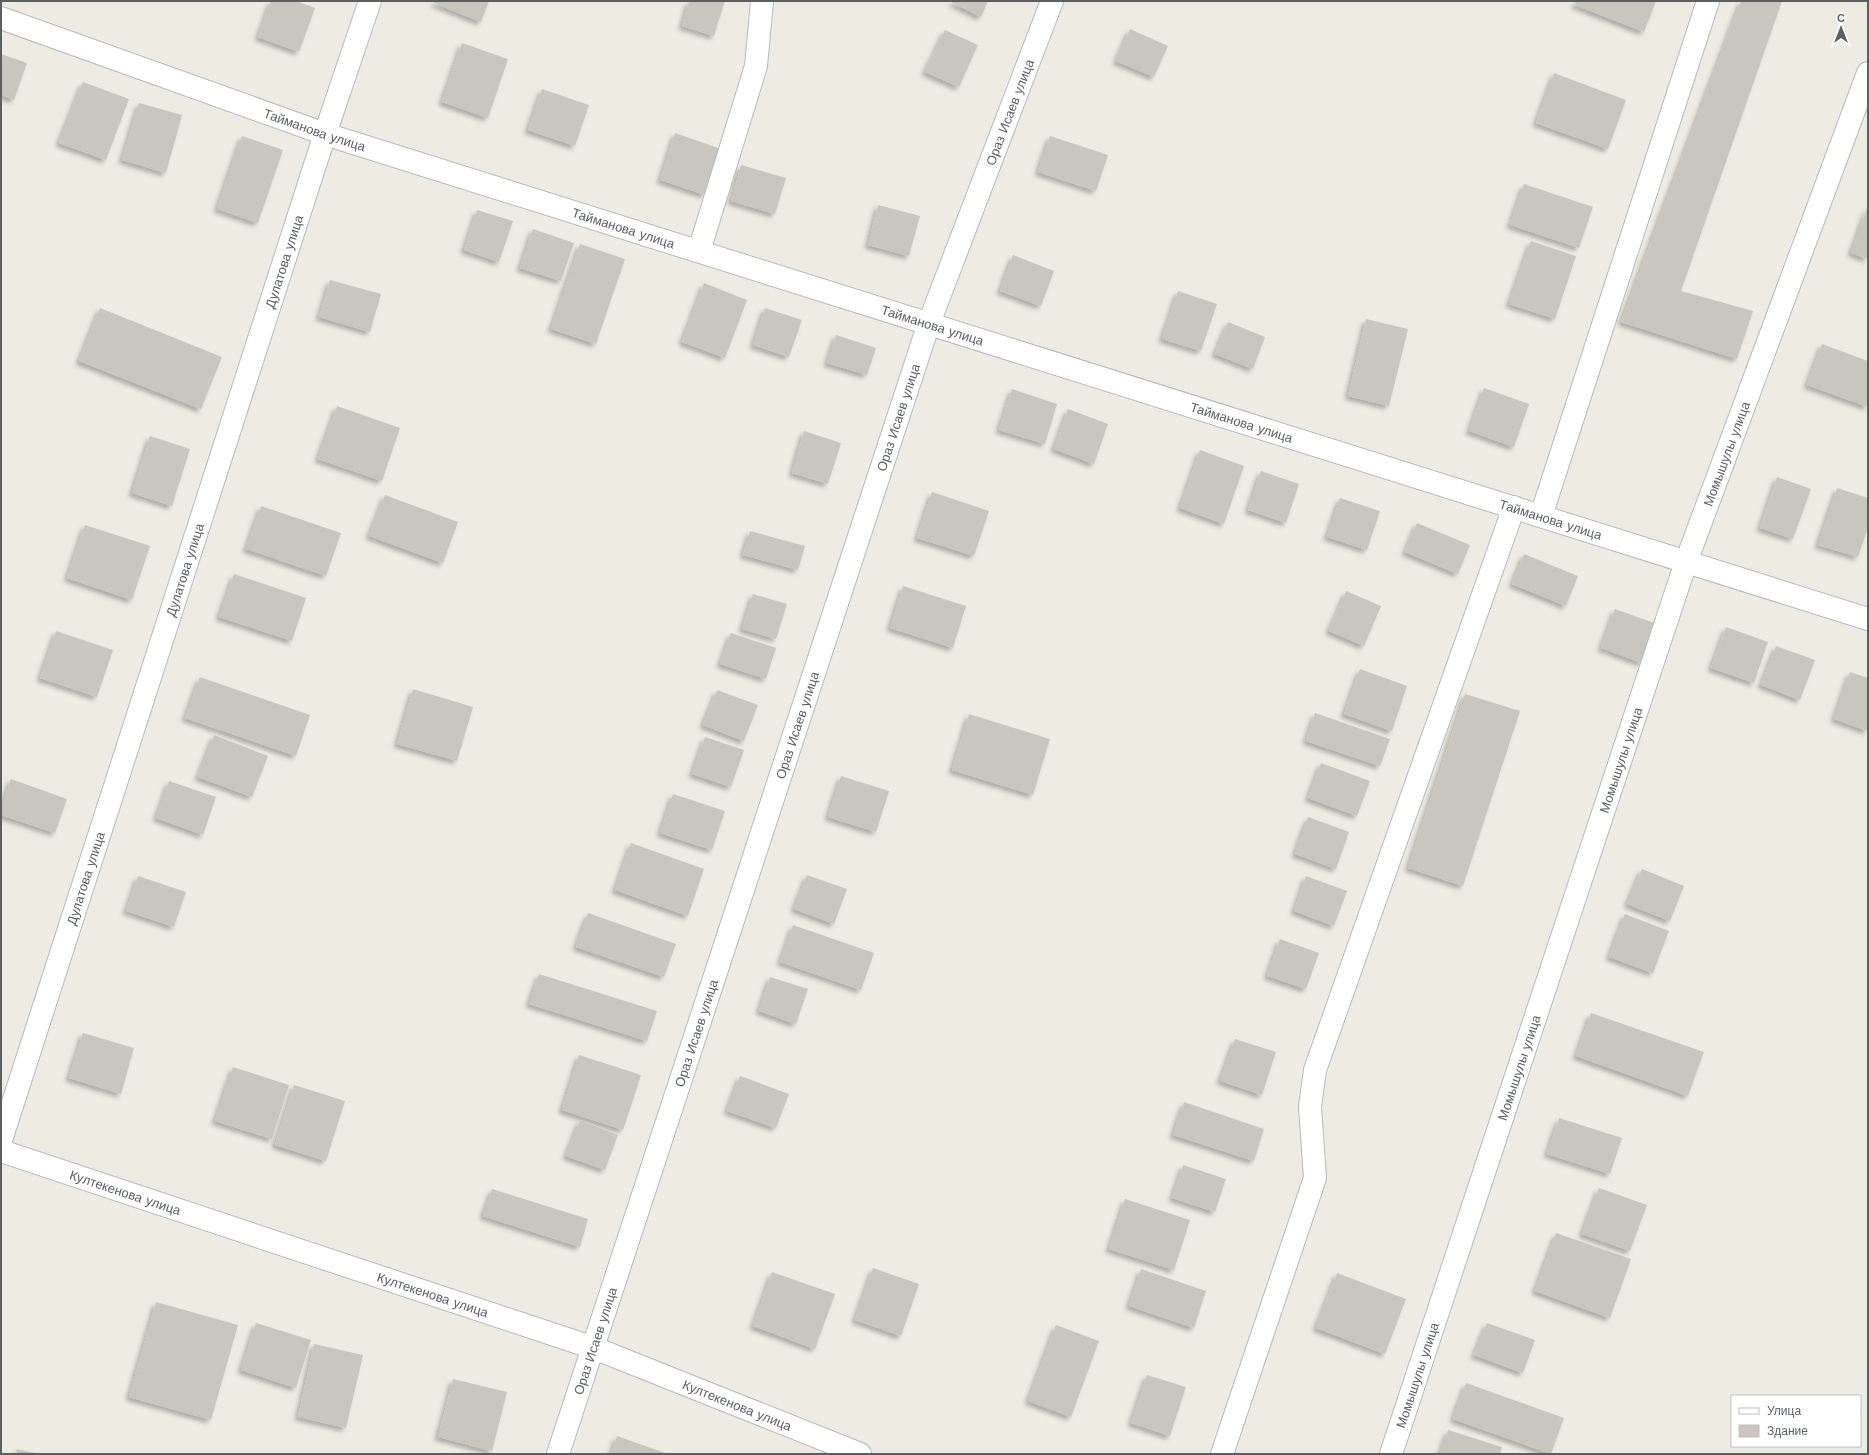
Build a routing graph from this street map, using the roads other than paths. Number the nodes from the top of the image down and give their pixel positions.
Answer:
1 (370, 1) edge
2 (762, 1) edge
3 (1052, 1) edge
4 (1708, 1) edge
5 (1, 18) edge
6 (1868, 73) edge
7 (325, 134) junction
8 (699, 251) junction
9 (929, 323) junction
10 (1514, 507) junction
11 (1541, 516) junction
12 (1686, 562) junction
13 (1868, 619) edge
14 (1, 1140) edge
15 (1, 1151) edge
16 (594, 1348) junction
17 (558, 1454) edge
18 (860, 1454) edge
19 (1222, 1454) edge
20 (1391, 1454) edge

1 - 7 street, Дулатова улица
2 - 8 street
3 - 9 street, Ораз Исаев улица
4 - 11 street
5 - 7 street, Тайманова улица
6 - 12 street, Момышулы улица
7 - 8 street, Тайманова улица
7 - 14 street, Дулатова улица
8 - 9 street, Тайманова улица
9 - 10 street, Тайманова улица
9 - 16 street, Ораз Исаев улица
10 - 11 street, Тайманова улица
10 - 19 street
11 - 12 street, Тайманова улица
12 - 13 street, Тайманова улица
12 - 20 street, Момышулы улица
15 - 16 street, Култекенова улица
16 - 17 street, Ораз Исаев улица
16 - 18 street, Култекенова улица

